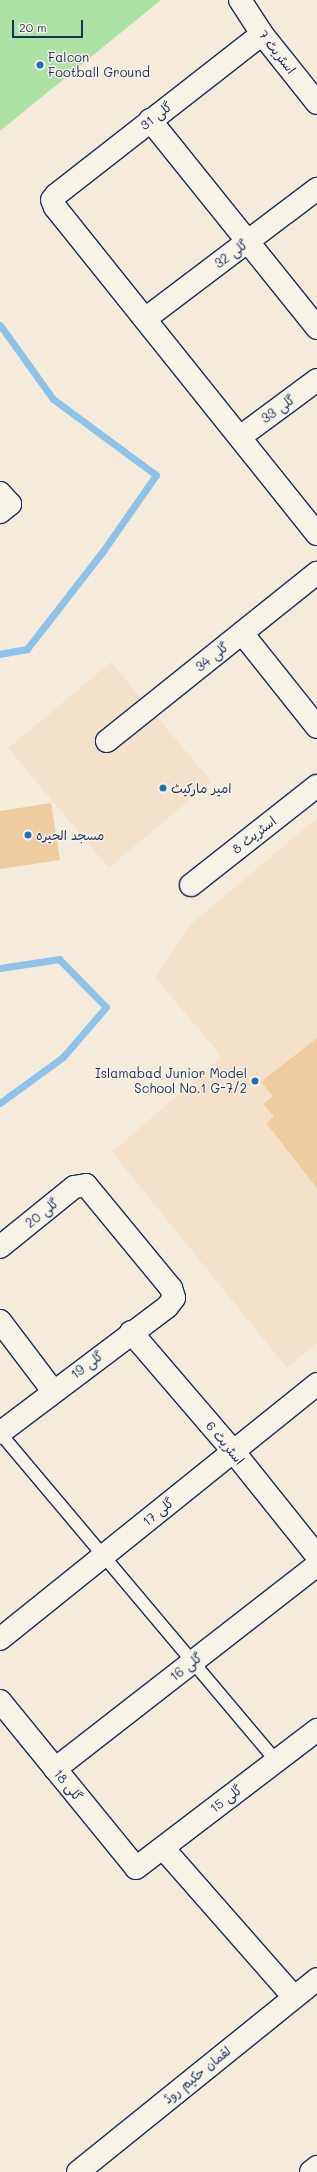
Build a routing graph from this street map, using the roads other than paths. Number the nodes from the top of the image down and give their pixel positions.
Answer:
1 (240, 0) edge
2 (262, 34) junction
3 (317, 103) edge
4 (150, 120) junction
5 (317, 189) edge
6 (248, 242) junction
7 (145, 319) junction
8 (317, 328) edge
9 (317, 380) edge
10 (240, 437) junction
11 (317, 534) edge
12 (317, 573) edge
13 (242, 633) junction
14 (317, 726) edge
15 (106, 741) dead end
16 (317, 786) edge
17 (191, 885) dead end
18 (0, 1247) edge
19 (174, 1298) joint
20 (0, 1321) edge
21 (131, 1332) junction
22 (317, 1384) edge
23 (53, 1391) junction
24 (0, 1433) edge
25 (233, 1451) junction
26 (103, 1556) junction
27 (317, 1556) edge
28 (317, 1565) edge
29 (0, 1639) edge
30 (192, 1662) junction
31 (0, 1701) edge
32 (317, 1730) edge
33 (276, 1762) junction
34 (55, 1768) junction
35 (163, 1848) junction
36 (136, 1868) joint
37 (317, 1979) edge
38 (294, 1997) junction
39 (317, 2167) edge
40 (78, 2172) edge
41 (311, 2172) edge

1 - 2 street, اسٹریٹ 7
2 - 3 street, اسٹریٹ 7
2 - 4 street, گلی 31
4 - 6 street
4 - 7 street, گلی 31
5 - 6 street, گلی 32
6 - 7 street, گلی 32
6 - 8 street
7 - 10 street
9 - 10 street, گلی 33
10 - 11 street
12 - 13 street, گلی 34
13 - 14 street
13 - 15 street, گلی 34
16 - 17 street, اسٹریٹ 8
18 - 19 street, گلی 20
19 - 21 street, گلی 19
20 - 23 street
21 - 23 street, گلی 19
21 - 25 street, اسٹریٹ 6
22 - 25 street, گلی 17
23 - 24 street, گلی 19
24 - 26 lane
25 - 26 street, گلی 17
25 - 27 street, اسٹریٹ 6
26 - 29 street, گلی 17
26 - 30 lane
28 - 30 street, گلی 16
30 - 33 lane
30 - 34 street, گلی 16
31 - 34 street, گلی 18
32 - 33 street, گلی 15
33 - 35 street, گلی 15
34 - 36 street, گلی 18
35 - 36 street, گلی 15
35 - 38 street
37 - 38 street, لقمان حکیم روڈ
38 - 40 street, لقمان حکیم روڈ
39 - 41 street

